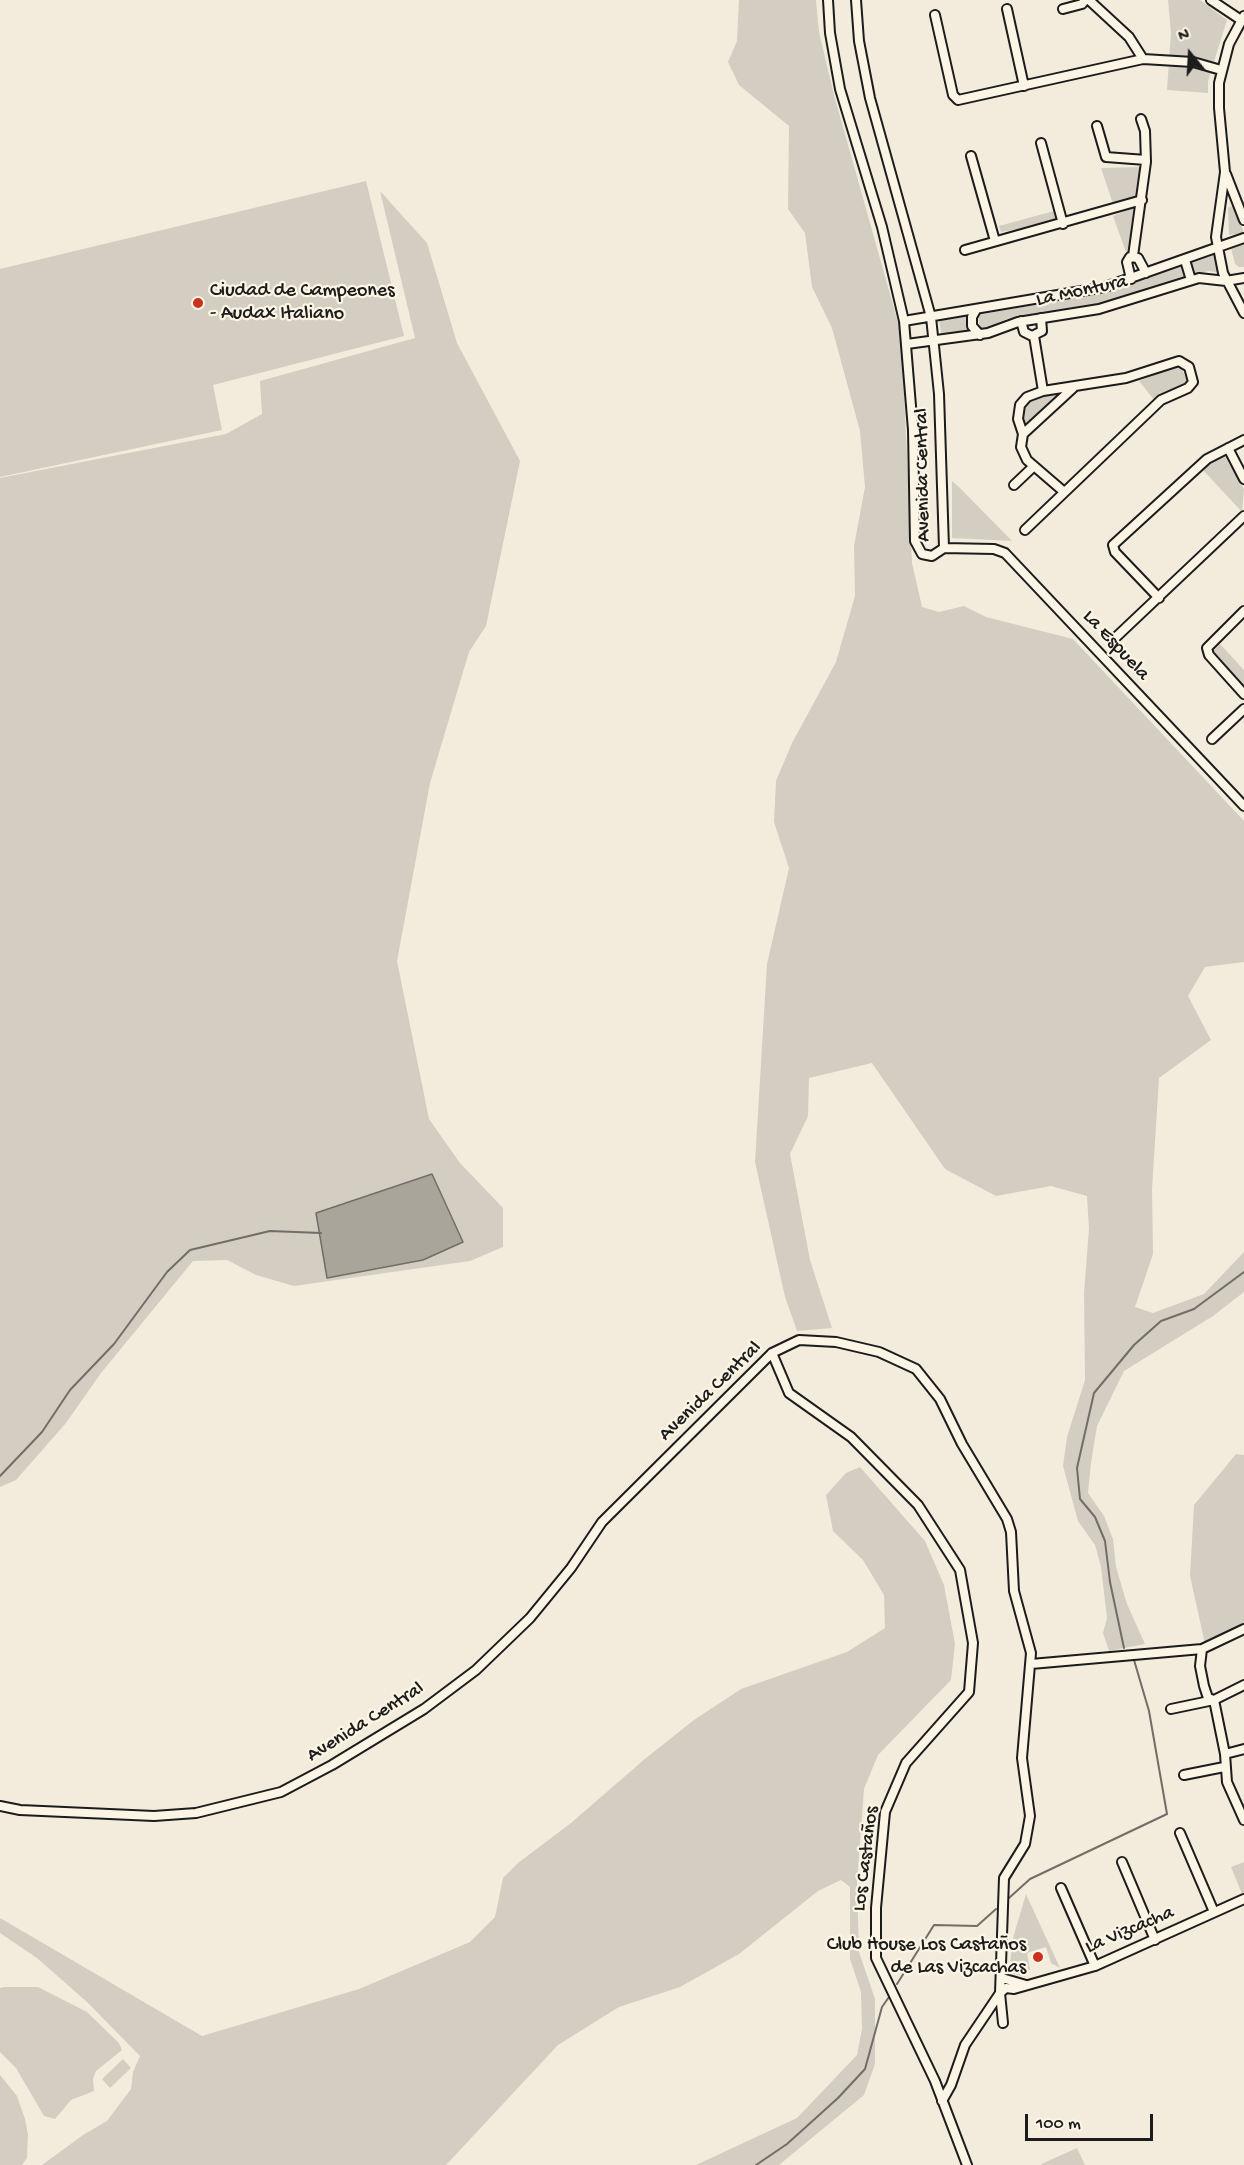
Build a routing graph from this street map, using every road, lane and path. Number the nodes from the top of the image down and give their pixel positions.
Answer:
1 (828, 0) edge
2 (856, 0) edge
3 (1087, 0) edge
4 (1211, 0) edge
5 (1007, 9) dead end
6 (1063, 9) dead end
7 (935, 15) dead end
8 (1242, 18) edge
9 (1143, 59) junction
10 (1221, 70) junction
11 (1024, 86) junction
12 (1142, 119) dead end
13 (1097, 126) dead end
14 (1041, 143) dead end
15 (971, 156) dead end
16 (1146, 160) junction
17 (1225, 172) junction
18 (1142, 200) junction
19 (1244, 220) edge
20 (1063, 224) junction
21 (1244, 238) edge
22 (995, 241) junction
23 (1217, 247) junction
24 (965, 250) dead end
25 (1133, 256) junction
26 (1185, 260) junction
27 (1146, 273) junction
28 (1244, 278) edge
29 (1131, 279) junction
30 (1191, 280) junction
31 (1226, 281) junction
32 (976, 310) junction
33 (1244, 313) edge
34 (931, 317) junction
35 (1041, 318) junction
36 (904, 321) junction
37 (1021, 321) junction
38 (980, 335) junction
39 (1034, 336) junction
40 (933, 341) junction
41 (907, 344) junction
42 (1073, 388) junction
43 (1043, 391) junction
44 (1023, 434) junction
45 (1244, 440) edge
46 (1228, 448) junction
47 (1034, 466) junction
48 (1244, 479) edge
49 (1014, 485) dead end
50 (1063, 491) junction
51 (1244, 516) edge
52 (1025, 530) dead end
53 (944, 548) junction
54 (1159, 598) junction
55 (1244, 611) edge
56 (1114, 639) dead end
57 (1244, 694) edge
58 (1244, 709) edge
59 (1212, 739) dead end
60 (1244, 806) edge
61 (772, 1353) junction
62 (1244, 1629) edge
63 (1202, 1649) junction
64 (1031, 1664) junction
65 (1242, 1687) edge
66 (1214, 1701) junction
67 (1170, 1708) dead end
68 (1244, 1749) edge
69 (1225, 1754) junction
70 (1224, 1767) junction
71 (1184, 1775) dead end
72 (0, 1806) edge
73 (1244, 1820) edge
74 (1180, 1833) dead end
75 (1122, 1862) dead end
76 (1061, 1888) dead end
77 (1244, 1899) edge
78 (1214, 1912) junction
79 (1155, 1940) junction
80 (1095, 1966) junction
81 (1002, 1978) junction
82 (1026, 1985) junction
83 (1000, 1993) junction
84 (1003, 2023) dead end
85 (942, 2101) junction
86 (967, 2165) edge

1 - 36 street, Avenida Central
2 - 34 street, Avenida Central
3 - 6 street
3 - 9 street
4 - 8 street
5 - 11 street
7 - 11 street
8 - 10 street
9 - 10 street
9 - 11 street
10 - 17 street
12 - 16 street
13 - 16 street
14 - 20 street
15 - 22 street
16 - 18 street
17 - 19 street
17 - 23 street
18 - 20 street
18 - 25 street
20 - 22 street
21 - 23 street, La Montura
22 - 24 street
23 - 26 street, La Montura
23 - 31 street
25 - 27 street
25 - 29 street
26 - 27 street, La Montura
26 - 30 street
27 - 29 street, La Montura
28 - 31 street, La Montura
29 - 32 street, La Montura
30 - 31 street, La Montura
30 - 35 street, La Montura
31 - 33 street
32 - 34 street, La Montura
32 - 38 street
34 - 36 street, La Montura
34 - 40 street, Avenida Central
35 - 37 street, La Montura
35 - 39 street
36 - 41 street, Avenida Central
37 - 38 street, La Montura
37 - 39 street
38 - 40 street, La Montura
39 - 43 street
40 - 41 street, La Montura
40 - 53 street, Avenida Central
41 - 53 street, Avenida Central
42 - 43 street
42 - 44 street
42 - 50 street
43 - 44 street
44 - 47 street
45 - 46 street
46 - 48 street
46 - 54 street
47 - 49 street
47 - 50 street
50 - 52 street
51 - 54 street
53 - 60 street, La Espuela
54 - 56 street
55 - 57 street
58 - 59 street
61 - 64 street, Avenida Central
61 - 72 street, Avenida Central
61 - 85 street, Los Castaños
62 - 63 street
63 - 64 street
63 - 66 street
64 - 81 street, Avenida Central
65 - 66 street
66 - 67 street
66 - 69 street
68 - 69 street
69 - 70 street
70 - 71 street
70 - 73 street
74 - 78 street
75 - 79 street
76 - 80 street
77 - 78 street, La Vizcacha
78 - 79 street, La Vizcacha
79 - 80 street, La Vizcacha
80 - 82 street, La Vizcacha
81 - 82 street
81 - 83 street, Avenida Central
82 - 83 street, La Vizcacha
83 - 84 street, Avenida Central
83 - 85 street
85 - 86 street, Los Castaños

